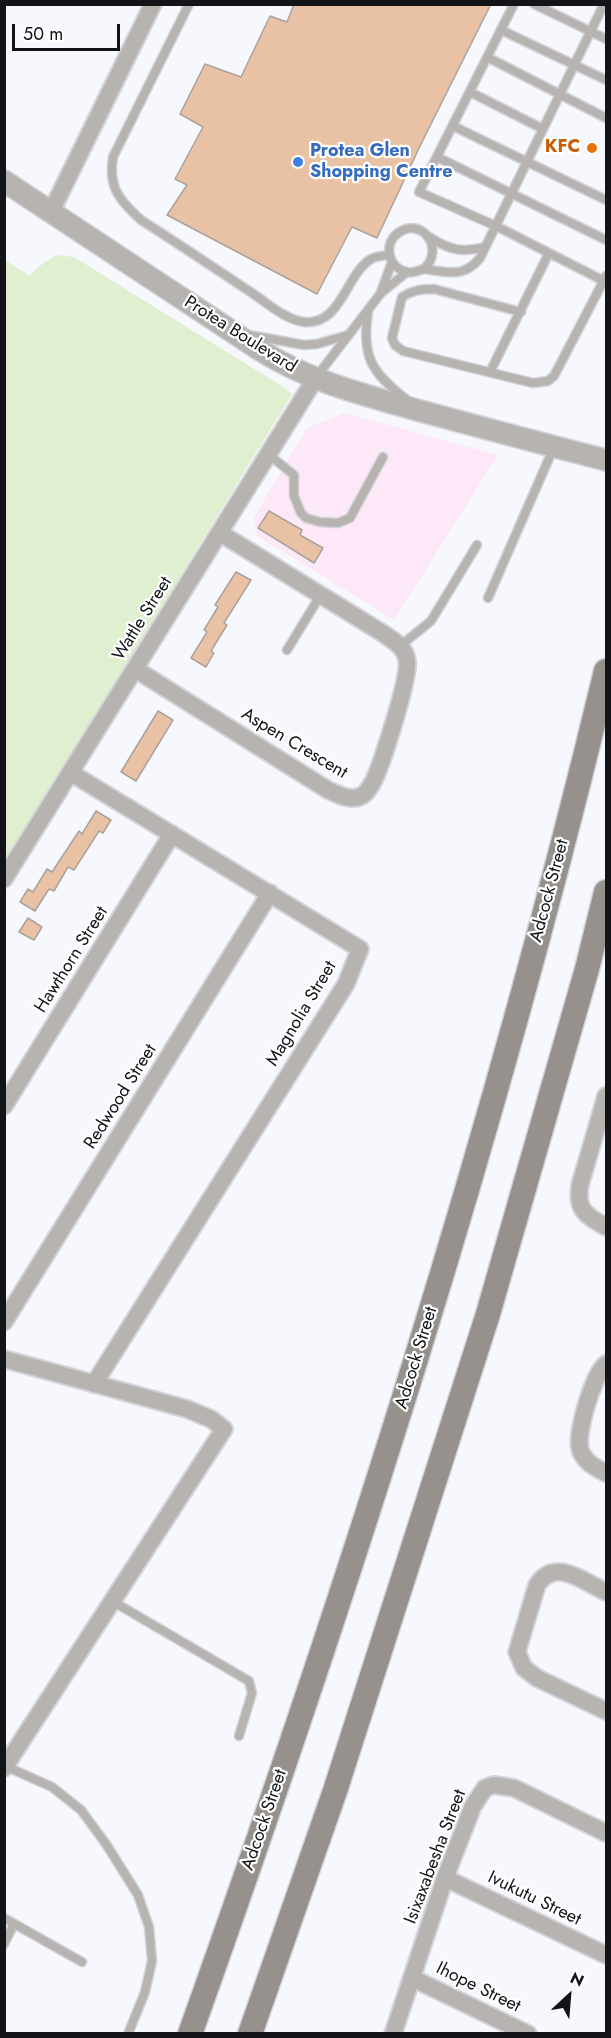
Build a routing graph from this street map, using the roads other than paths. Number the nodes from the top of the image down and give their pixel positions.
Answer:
1 (153, 4) edge
2 (189, 4) edge
3 (514, 4) edge
4 (534, 4) edge
5 (604, 4) edge
6 (501, 30) junction
7 (591, 32) junction
8 (606, 39) edge
9 (488, 57) junction
10 (575, 65) junction
11 (606, 80) edge
12 (470, 92) junction
13 (560, 94) junction
14 (606, 118) edge
15 (453, 126) junction
16 (543, 129) junction
17 (437, 157) junction
18 (527, 161) junction
19 (4, 181) edge
20 (512, 193) junction
21 (606, 200) edge
22 (52, 210) junction
23 (495, 226) junction
24 (428, 236) junction
25 (606, 240) edge
26 (485, 247) junction
27 (549, 253) junction
28 (390, 258) junction
29 (424, 269) junction
30 (406, 272) junction
31 (605, 279) edge
32 (381, 293) junction
33 (368, 309) junction
34 (521, 312) junction
35 (231, 331) junction
36 (349, 335) junction
37 (490, 372) junction
38 (315, 379) junction
39 (422, 411) junction
40 (554, 446) junction
41 (268, 454) junction
42 (383, 457) dead end
43 (606, 460) edge
44 (220, 532) junction
45 (477, 545) dead end
46 (320, 596) junction
47 (488, 598) dead end
48 (399, 646) junction
49 (287, 650) dead end
50 (135, 669) junction
51 (606, 671) edge
52 (71, 772) junction
53 (172, 834) junction
54 (4, 879) edge
55 (606, 892) edge
56 (270, 893) junction
57 (606, 1095) edge
58 (4, 1106) edge
59 (606, 1227) edge
60 (4, 1322) edge
61 (4, 1359) edge
62 (606, 1364) edge
63 (94, 1384) junction
64 (606, 1473) edge
65 (606, 1592) edge
66 (112, 1601) junction
67 (606, 1711) edge
68 (239, 1736) dead end
69 (5, 1767) edge
70 (606, 1833) edge
71 (445, 1878) junction
72 (4, 1918) edge
73 (14, 1924) junction
74 (4, 1944) edge
75 (606, 1955) edge
76 (82, 1962) dead end
77 (412, 1978) junction
78 (128, 2034) edge
79 (190, 2034) edge
80 (250, 2034) edge
81 (393, 2034) edge
82 (528, 2034) edge

1 - 22 street
2 - 28 lane
3 - 6 lane
4 - 7 lane
5 - 7 lane
6 - 9 lane
6 - 10 lane
7 - 8 lane
7 - 10 lane
9 - 12 lane
9 - 13 lane
10 - 11 lane
10 - 13 lane
12 - 15 lane
12 - 16 lane
13 - 14 lane
13 - 16 lane
15 - 17 lane
15 - 18 lane
16 - 18 lane
17 - 20 lane
17 - 23 lane
18 - 20 lane
18 - 21 lane
19 - 22 street, Protea Boulevard
20 - 23 lane
20 - 25 lane
22 - 35 street, Protea Boulevard
23 - 26 lane
23 - 27 lane
24 - 26 lane
24 - 28 lane
24 - 29 lane
26 - 29 lane
27 - 31 lane
27 - 34 lane
28 - 30 lane
28 - 32 lane
29 - 30 lane
30 - 32 lane
31 - 37 lane
32 - 33 lane
33 - 36 lane
33 - 39 lane
34 - 37 lane
34 - 37 lane
35 - 36 lane
35 - 38 street, Protea Boulevard
36 - 38 lane
38 - 39 street, Protea Boulevard
38 - 41 street, Wattle Street
39 - 40 street, Protea Boulevard
40 - 43 street, Protea Boulevard
40 - 47 lane
41 - 42 lane
41 - 44 street, Wattle Street
44 - 46 street
44 - 50 street, Wattle Street
45 - 48 lane
46 - 48 street
46 - 49 lane
48 - 50 street, Aspen Crescent
50 - 52 street, Wattle Street
51 - 79 main road, Adcock Street
52 - 53 street, Magnolia Street
52 - 54 street, Wattle Street
53 - 56 street, Magnolia Street
53 - 58 street, Hawthorn Street
55 - 80 main road
56 - 60 street, Redwood Street
56 - 63 street, Magnolia Street
57 - 59 street
61 - 63 street
62 - 64 street
63 - 66 street
65 - 67 street
66 - 68 lane
66 - 69 street
69 - 78 lane
70 - 71 street, Isixaxabesha Street
71 - 75 street, Ivukutu Street
71 - 77 street, Isixaxabesha Street
72 - 73 lane
73 - 74 lane
73 - 76 lane
77 - 81 street, Isixaxabesha Street
77 - 82 street, Ihope Street

